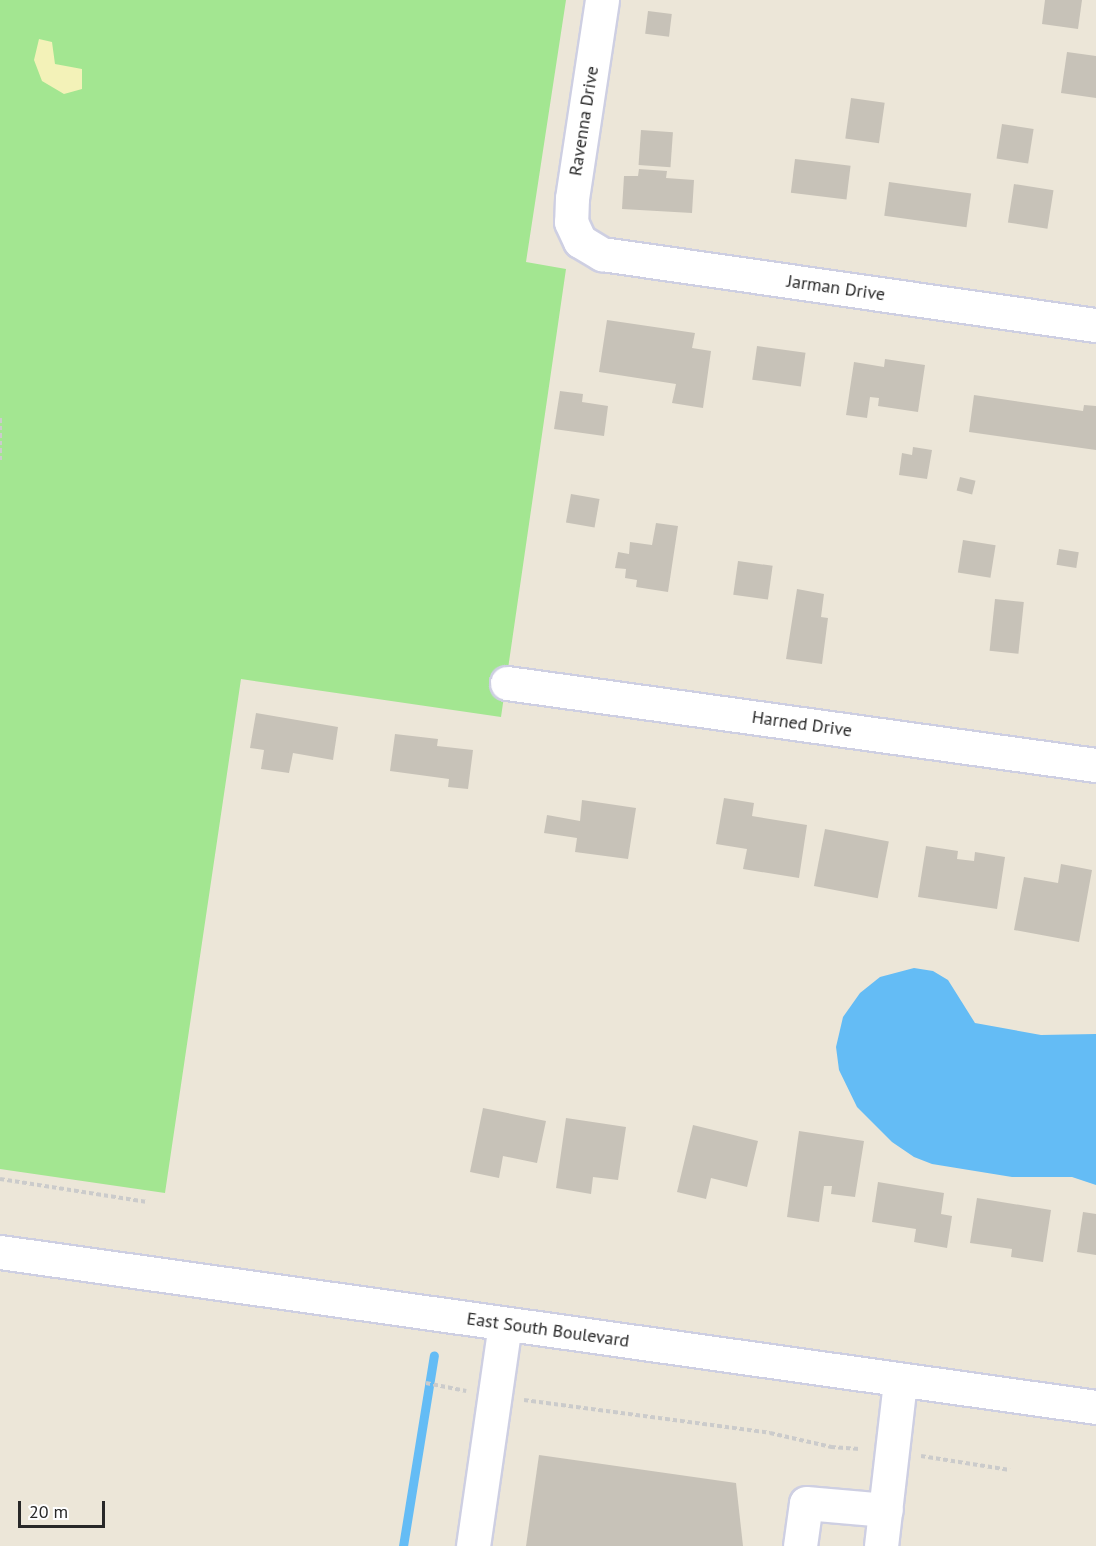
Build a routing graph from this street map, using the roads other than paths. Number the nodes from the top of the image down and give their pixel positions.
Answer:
1 (602, 0) edge
2 (580, 241) joint
3 (1096, 325) edge
4 (507, 683) dead end
5 (1096, 765) edge
6 (0, 1252) edge
7 (505, 1324) junction
8 (900, 1381) junction
9 (1096, 1407) edge
10 (886, 1510) junction
11 (473, 1546) edge
12 (800, 1546) edge
13 (881, 1546) edge

1 - 2 street, Ravenna Drive
2 - 3 street, Jarman Drive
4 - 5 street, Harned Drive
6 - 7 street, East South Boulevard
7 - 8 street, East South Boulevard
7 - 11 street
8 - 9 street, East South Boulevard
8 - 10 street
10 - 12 street
10 - 13 street

